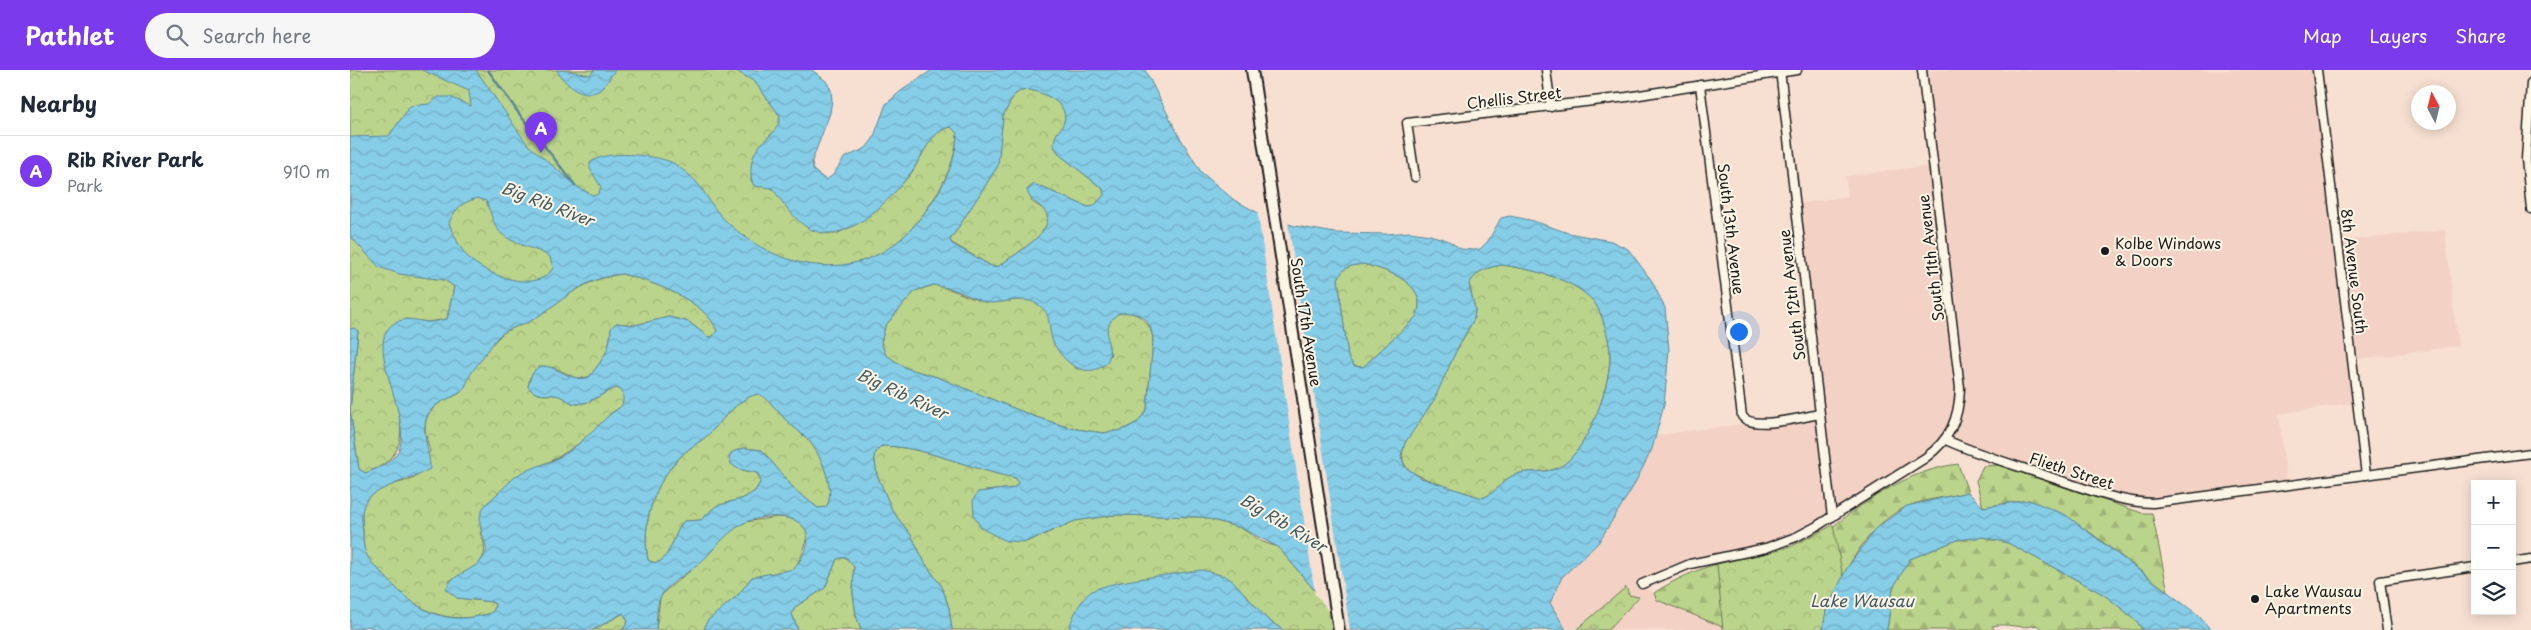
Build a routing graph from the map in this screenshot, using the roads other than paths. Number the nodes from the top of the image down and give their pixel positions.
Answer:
1 (1252, 70) edge
2 (1546, 70) edge
3 (1796, 70) edge
4 (1922, 70) edge
5 (2317, 70) edge
6 (1780, 71) edge
7 (2531, 83) edge
8 (1700, 85) junction
9 (1551, 107) junction
10 (1415, 177) dead end
11 (2531, 209) edge
12 (1819, 414) junction
13 (1946, 440) junction
14 (2531, 453) edge
15 (2366, 475) junction
16 (1832, 517) junction
17 (2531, 559) edge
18 (2516, 561) edge
19 (2471, 568) edge
20 (1642, 584) dead end
21 (1339, 630) edge
22 (2387, 630) edge

1 - 21 main road, South 17th Avenue
2 - 9 street
3 - 6 street, Chellis Street
4 - 13 street, South 11th Avenue
5 - 15 street, 8th Avenue South
6 - 8 street, Chellis Street
6 - 12 street, South 12th Avenue
7 - 11 street
8 - 9 street, Chellis Street
8 - 12 street, South 13th Avenue
9 - 10 street, Chellis Street
12 - 16 street, South 12th Avenue
13 - 15 street, Flieth Street
13 - 16 street
14 - 15 street, Flieth Street
16 - 20 street
17 - 18 street
19 - 22 street

